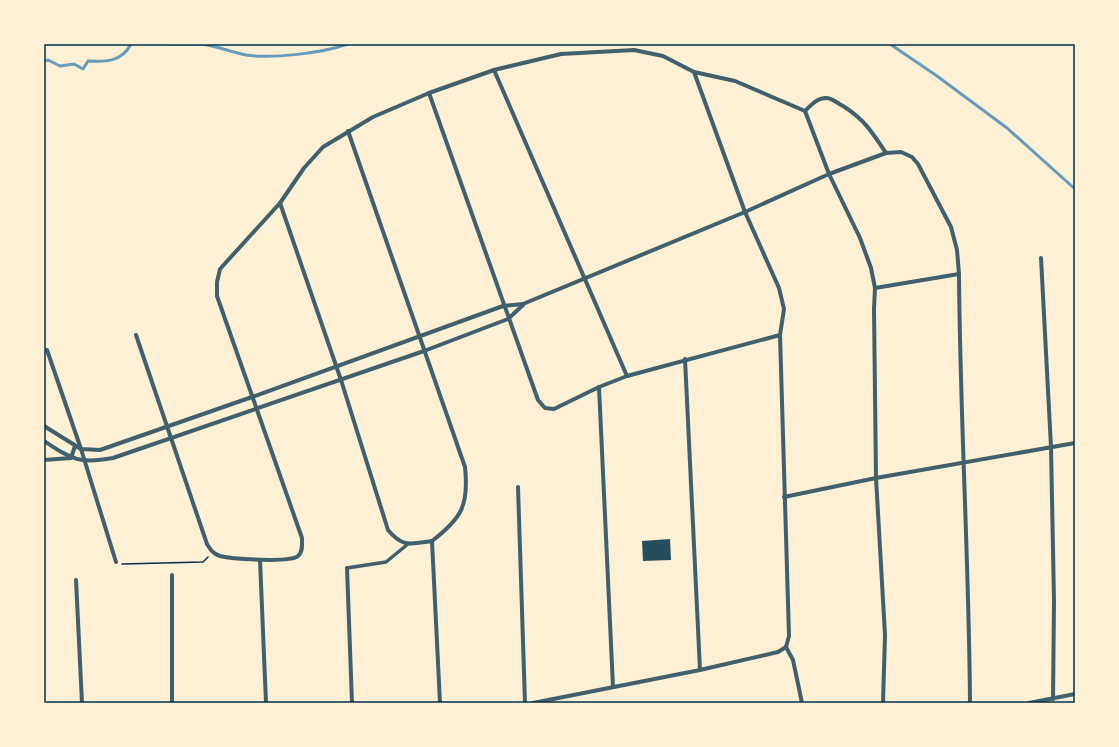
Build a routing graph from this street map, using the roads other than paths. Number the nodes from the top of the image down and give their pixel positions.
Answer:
1 (494, 70) junction
2 (694, 72) junction
3 (429, 93) junction
4 (805, 110) junction
5 (348, 131) junction
6 (886, 153) junction
7 (829, 174) junction
8 (280, 203) junction
9 (745, 212) junction
10 (1041, 258) dead end
11 (959, 274) junction
12 (584, 279) junction
13 (875, 288) junction
14 (523, 304) junction
15 (503, 306) junction
16 (508, 319) junction
17 (136, 335) dead end
18 (780, 335) junction
19 (419, 337) junction
20 (47, 350) dead end
21 (424, 351) junction
22 (685, 359) junction
23 (336, 366) junction
24 (627, 376) junction
25 (341, 380) junction
26 (599, 387) junction
27 (252, 397) junction
28 (256, 409) junction
29 (44, 426) edge
30 (166, 427) junction
31 (170, 438) junction
32 (44, 441) edge
33 (1075, 443) edge
34 (75, 446) junction
35 (1051, 447) junction
36 (81, 449) junction
37 (71, 458) junction
38 (44, 460) edge
39 (84, 462) junction
40 (963, 463) junction
41 (876, 478) junction
42 (518, 487) dead end
43 (784, 497) junction
44 (432, 541) junction
45 (408, 544) junction
46 (260, 560) junction
47 (116, 562) road end
48 (347, 568) joint
49 (172, 575) dead end
50 (76, 580) dead end
51 (786, 646) junction
52 (700, 670) junction
53 (613, 687) junction
54 (1075, 694) edge
55 (1053, 698) junction
56 (82, 703) edge
57 (172, 703) edge
58 (266, 703) edge
59 (352, 703) edge
60 (440, 703) edge
61 (525, 703) edge
62 (533, 703) edge
63 (802, 703) edge
64 (883, 703) edge
65 (970, 703) edge
66 (1029, 703) edge

1 - 2 street
1 - 3 street
1 - 12 street
2 - 4 street
2 - 9 street
3 - 5 street
3 - 15 street
4 - 6 street
4 - 7 street
5 - 8 street
5 - 19 street
6 - 7 street
6 - 11 street
7 - 9 street
7 - 13 street
8 - 23 street
8 - 27 street
9 - 12 street
9 - 18 street
10 - 35 street
11 - 13 street
11 - 40 street
12 - 14 street
12 - 24 street
13 - 41 street
14 - 15 street
14 - 16 street
15 - 16 street
15 - 19 street
16 - 21 street
16 - 26 street
17 - 30 street
18 - 22 street
18 - 43 street
19 - 21 street
19 - 23 street
20 - 36 street
21 - 25 street
21 - 44 street
22 - 24 street
22 - 52 street
23 - 25 street
23 - 27 street
24 - 26 street
25 - 28 street
25 - 45 street
26 - 53 street
27 - 28 street
27 - 30 street
28 - 31 street
28 - 46 street
29 - 34 street
30 - 31 street
30 - 36 street
31 - 39 street
31 - 46 street
32 - 37 street
33 - 35 street
34 - 36 street
34 - 37 street
35 - 40 street
35 - 55 street
36 - 39 street
37 - 38 street
37 - 39 street
39 - 47 street
40 - 41 street
40 - 65 street
41 - 43 street
41 - 64 street
42 - 61 street
43 - 51 street
44 - 45 street
44 - 60 street
45 - 48 street
46 - 58 street
48 - 59 street
49 - 57 street
50 - 56 street
51 - 52 street
51 - 63 street
52 - 53 street
53 - 62 street
54 - 55 street
55 - 66 street

